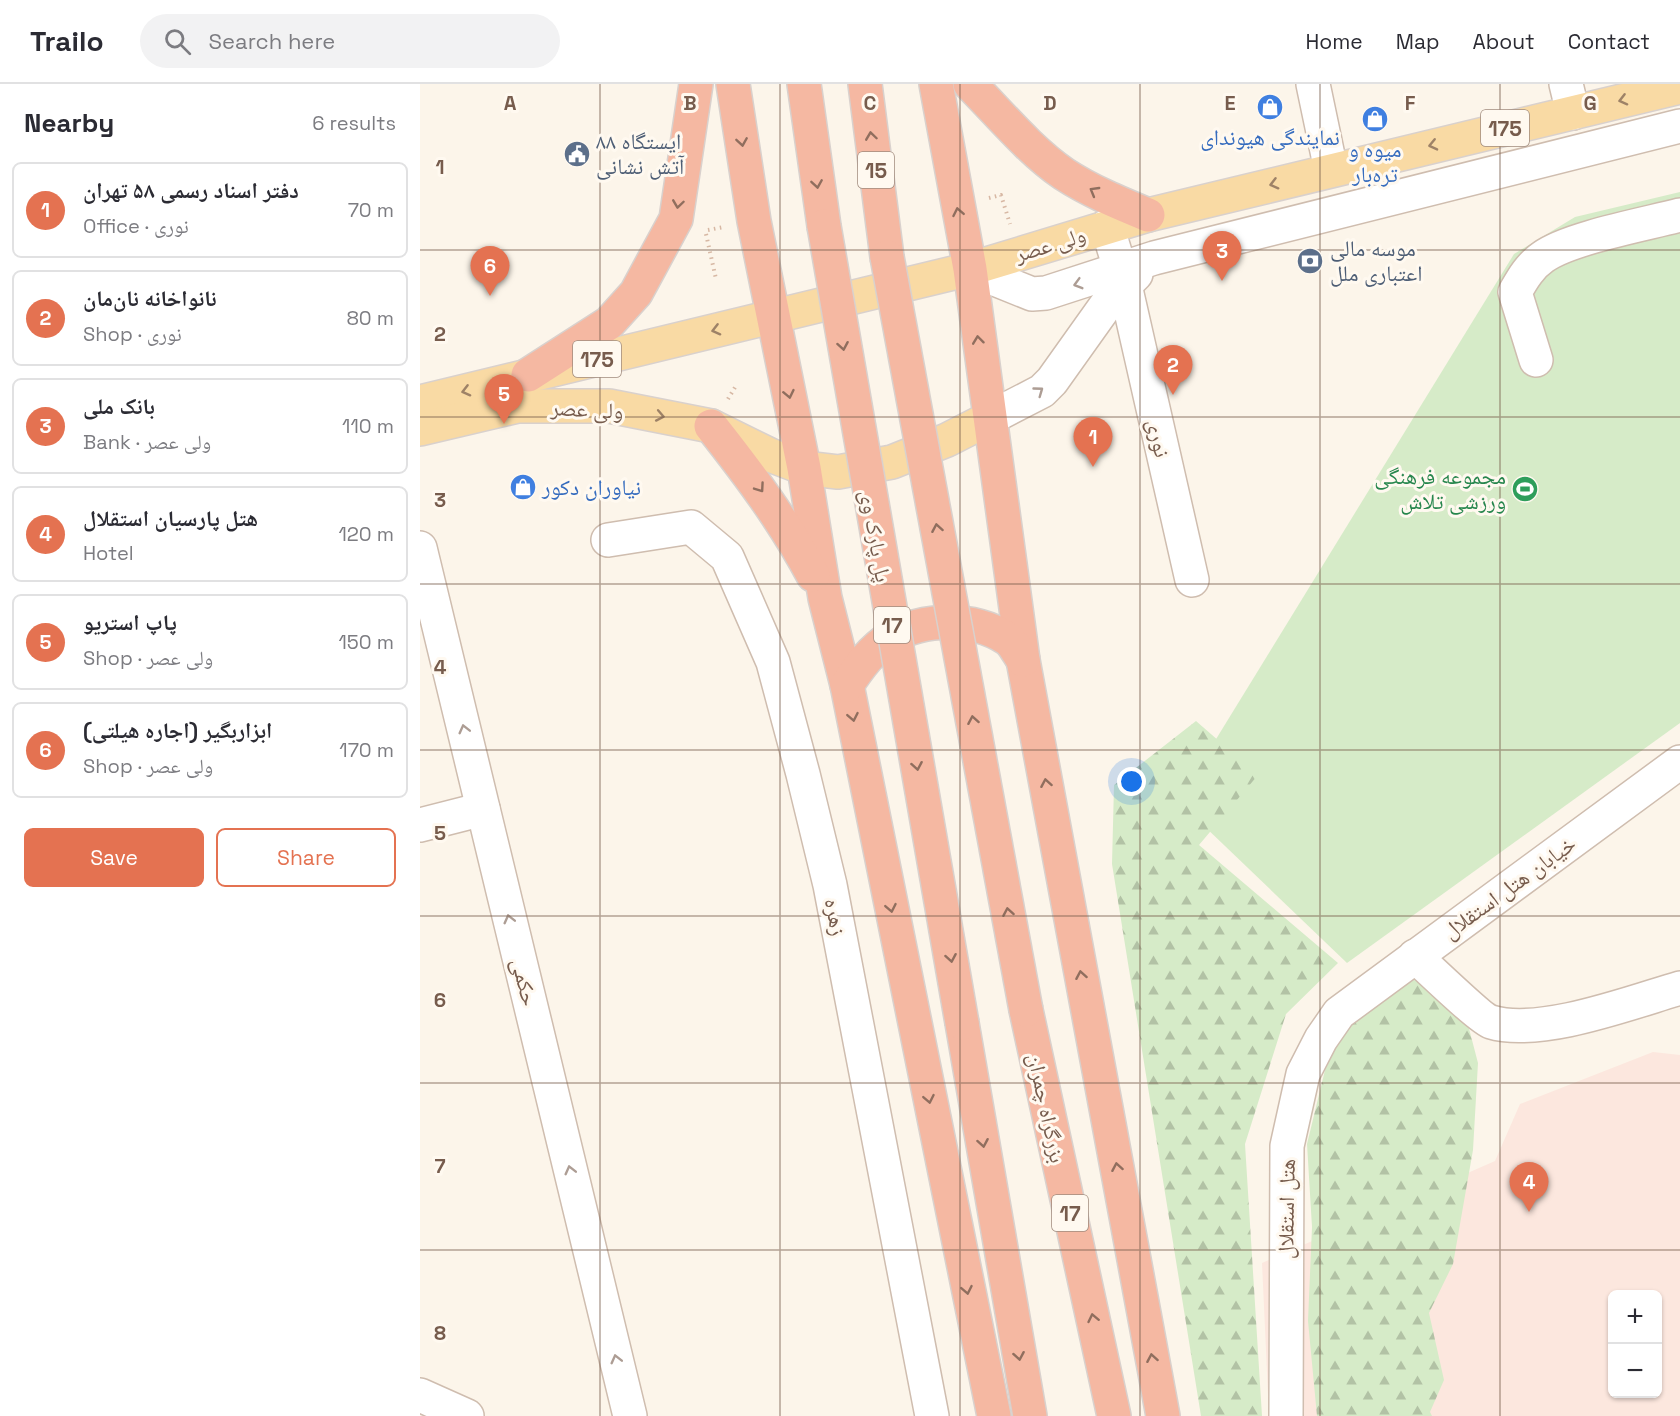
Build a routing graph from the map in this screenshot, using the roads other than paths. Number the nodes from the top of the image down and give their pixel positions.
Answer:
1 (696, 84) edge
2 (733, 84) edge
3 (804, 84) edge
4 (865, 84) edge
5 (936, 84) edge
6 (970, 84) edge
7 (1313, 84) edge
8 (1680, 87) edge
9 (1569, 98) edge
10 (1680, 126) edge
11 (1331, 170) junction
12 (1148, 215) junction
13 (1680, 215) edge
14 (1107, 226) junction
15 (887, 257) joint
16 (970, 269) junction
17 (1123, 278) junction
18 (773, 316) junction
19 (1536, 360) dead end
20 (528, 375) junction
21 (420, 402) edge
22 (988, 419) junction
23 (711, 426) junction
24 (420, 429) edge
25 (804, 468) junction
26 (608, 540) dead end
27 (420, 548) edge
28 (1192, 580) dead end
29 (825, 598) junction
30 (1023, 660) junction
31 (847, 685) junction
32 (1680, 762) edge
33 (483, 809) junction
34 (420, 825) edge
35 (1415, 956) junction
36 (1680, 988) edge
37 (1339, 1013) joint
38 (420, 1395) edge
39 (467, 1416) edge
40 (630, 1416) edge
41 (932, 1416) edge
42 (994, 1416) edge
43 (1030, 1416) edge
44 (1114, 1416) edge
45 (1163, 1416) edge
46 (1286, 1416) edge

1 -> 20 highway
2 -> 18 highway
3 -> 43 highway, پل پارک وی / 17, bridge
15 -> 4 highway, 15
16 -> 5 highway
12 -> 6 highway
7 - 11 street
8 -> 9 main road, ولی عصر / 175
9 -> 11 main road, ولی عصر / 175
10 - 17 street
11 -> 12 main road, ولی عصر / 175
12 - 14 main road, ولی عصر / 175
13 - 19 street
14 - 16 main road, ولی عصر / 175
14 - 17 street, نوری
44 -> 15 highway, بزرگراه چمران / 17, bridge
17 -> 16 street
16 - 18 main road, ولی عصر / 175
22 -> 16 highway
22 -> 17 street
17 - 28 street, نوری
18 -> 20 main road, ولی عصر / 175
18 -> 25 highway
20 -> 21 main road, ولی عصر / 175
22 - 25 main road, ولی عصر
22 - 30 highway
24 -> 23 main road, ولی عصر
23 - 25 main road, ولی عصر
23 -> 29 highway
25 - 29 highway
26 - 41 street, زهره
33 -> 27 street, حکمی
29 - 31 highway
30 - 31 highway
45 -> 30 highway
31 -> 42 highway
32 - 35 street, خیابان هتل استقلال
33 - 34 street
40 -> 33 street, حکمی
35 - 36 street
35 - 37 street, خیابان هتل استقلال
37 - 46 street, هتل استقلال
38 - 39 street

